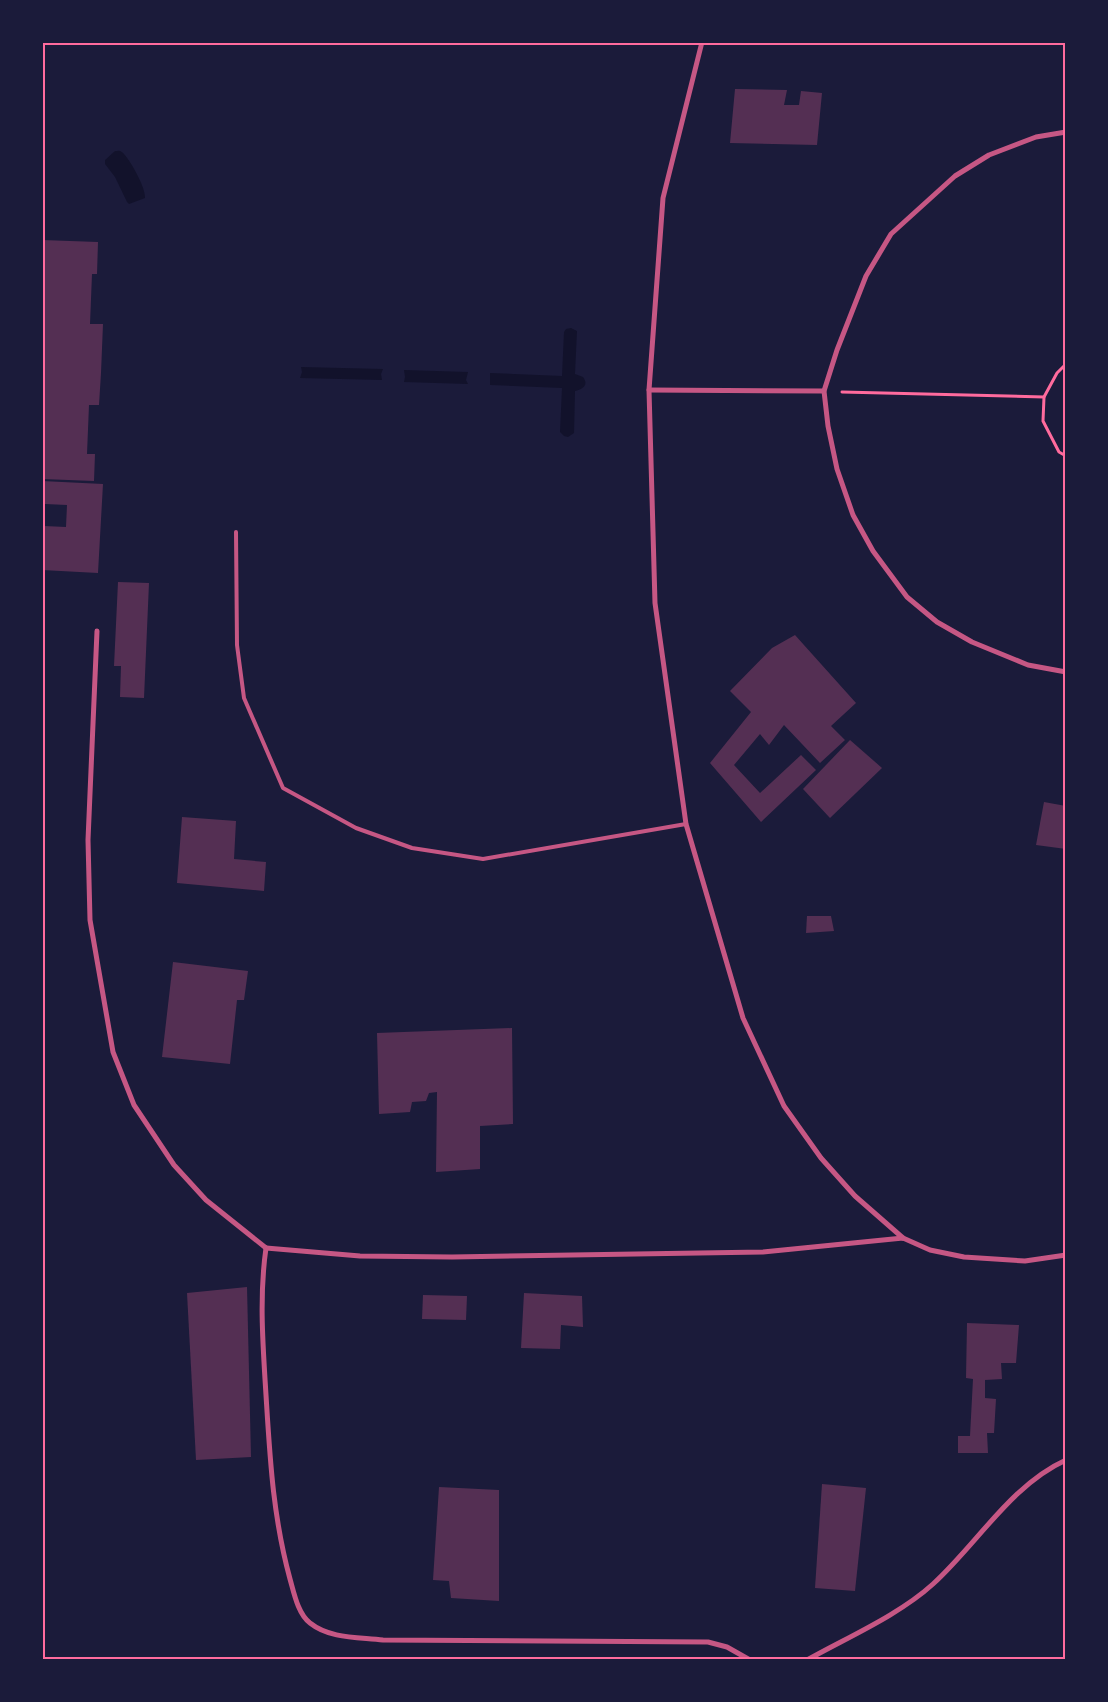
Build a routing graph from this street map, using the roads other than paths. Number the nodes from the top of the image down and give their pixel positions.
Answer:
1 (702, 42) edge
2 (1066, 132) edge
3 (649, 390) junction
4 (824, 391) junction
5 (236, 532) dead end
6 (97, 631) dead end
7 (1066, 672) edge
8 (686, 824) junction
9 (903, 1238) junction
10 (266, 1248) junction
11 (1066, 1255) edge
12 (1066, 1460) edge
13 (750, 1660) edge
14 (806, 1660) edge

1 - 3 street
2 - 4 street
3 - 4 street
3 - 8 street
4 - 7 street
5 - 8 lane
6 - 10 street
8 - 9 street
9 - 10 street
9 - 11 street
10 - 13 street
12 - 14 street

